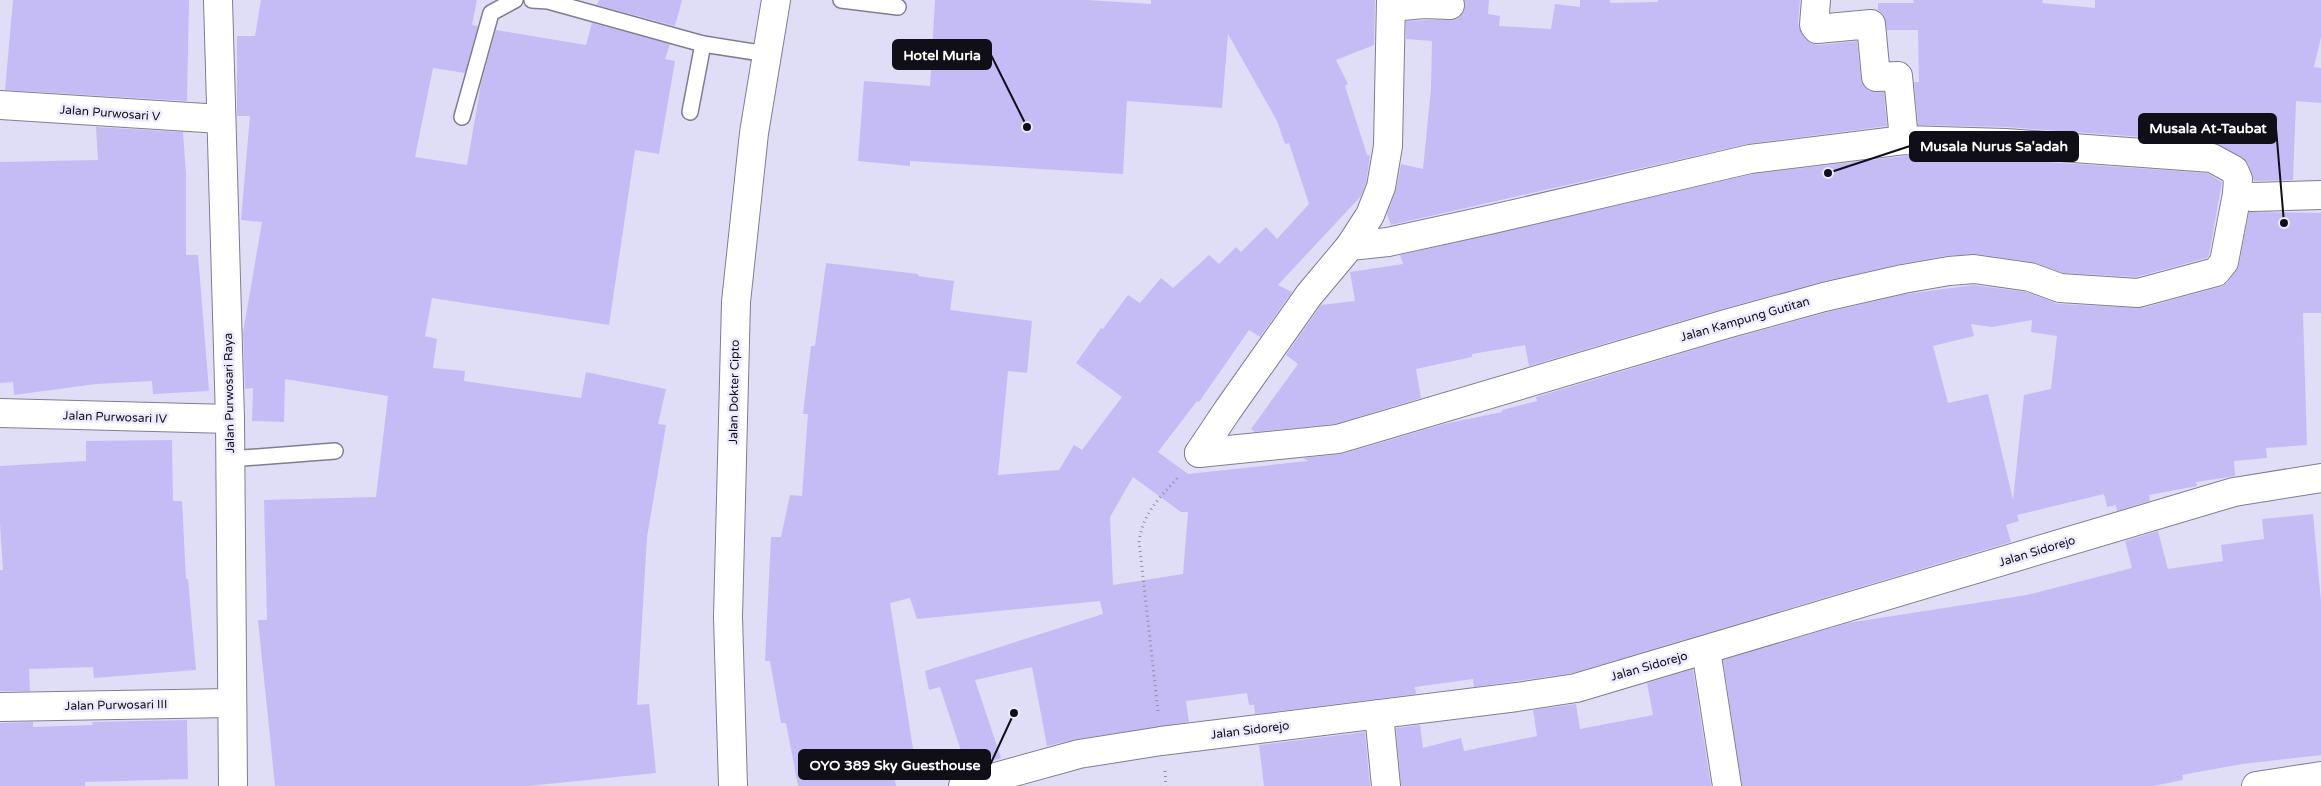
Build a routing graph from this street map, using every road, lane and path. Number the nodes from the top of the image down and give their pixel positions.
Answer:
1 (218, 0) edge
2 (514, 0) edge
3 (532, 0) edge
4 (776, 0) edge
5 (841, 0) edge
6 (1816, 0) edge
7 (1391, 3) edge
8 (1450, 5) dead end
9 (898, 7) dead end
10 (703, 44) junction
11 (767, 54) junction
12 (0, 105) edge
13 (690, 112) dead end
14 (462, 117) dead end
15 (221, 119) junction
16 (1904, 140) junction
17 (2237, 194) junction
18 (2321, 195) edge
19 (1350, 246) junction
20 (0, 413) edge
21 (230, 419) junction
22 (335, 451) dead end
23 (1199, 453) junction
24 (230, 460) junction
25 (2321, 478) edge
26 (1706, 650) junction
27 (232, 703) junction
28 (0, 707) edge
29 (1379, 714) junction
30 (1161, 740) junction
31 (2321, 776) edge
32 (233, 786) edge
33 (733, 786) edge
34 (963, 786) edge
35 (1166, 786) edge
36 (1386, 786) edge
37 (1727, 786) edge
38 (2256, 786) edge

1 - 15 main road, Jalan Purwosari Raya
2 - 14 lane
3 - 10 lane
4 - 11 main road, Jalan Dokter Cipto
5 - 9 lane
6 - 16 main road
7 - 8 main road
7 - 19 main road
10 - 11 lane
10 - 13 lane
11 - 33 main road, Jalan Dokter Cipto
12 - 15 main road, Jalan Purwosari V
15 - 21 main road, Jalan Purwosari Raya
16 - 17 main road, Jalan Kampung Gutitan
16 - 19 main road, Jalan Kampung Gutitan
17 - 18 main road
17 - 23 main road, Jalan Kampung Gutitan
19 - 23 main road
20 - 21 main road, Jalan Purwosari IV
21 - 24 main road, Jalan Purwosari Raya
22 - 24 lane
23 - 30 path
24 - 27 main road, Jalan Purwosari Raya
25 - 26 main road, Jalan Sidorejo
26 - 29 main road, Jalan Sidorejo
26 - 37 main road
27 - 28 main road, Jalan Purwosari III
27 - 32 main road, Jalan Purwosari Raya
29 - 30 main road, Jalan Sidorejo
29 - 36 main road
30 - 34 main road, Jalan Sidorejo
30 - 35 path
31 - 38 main road

